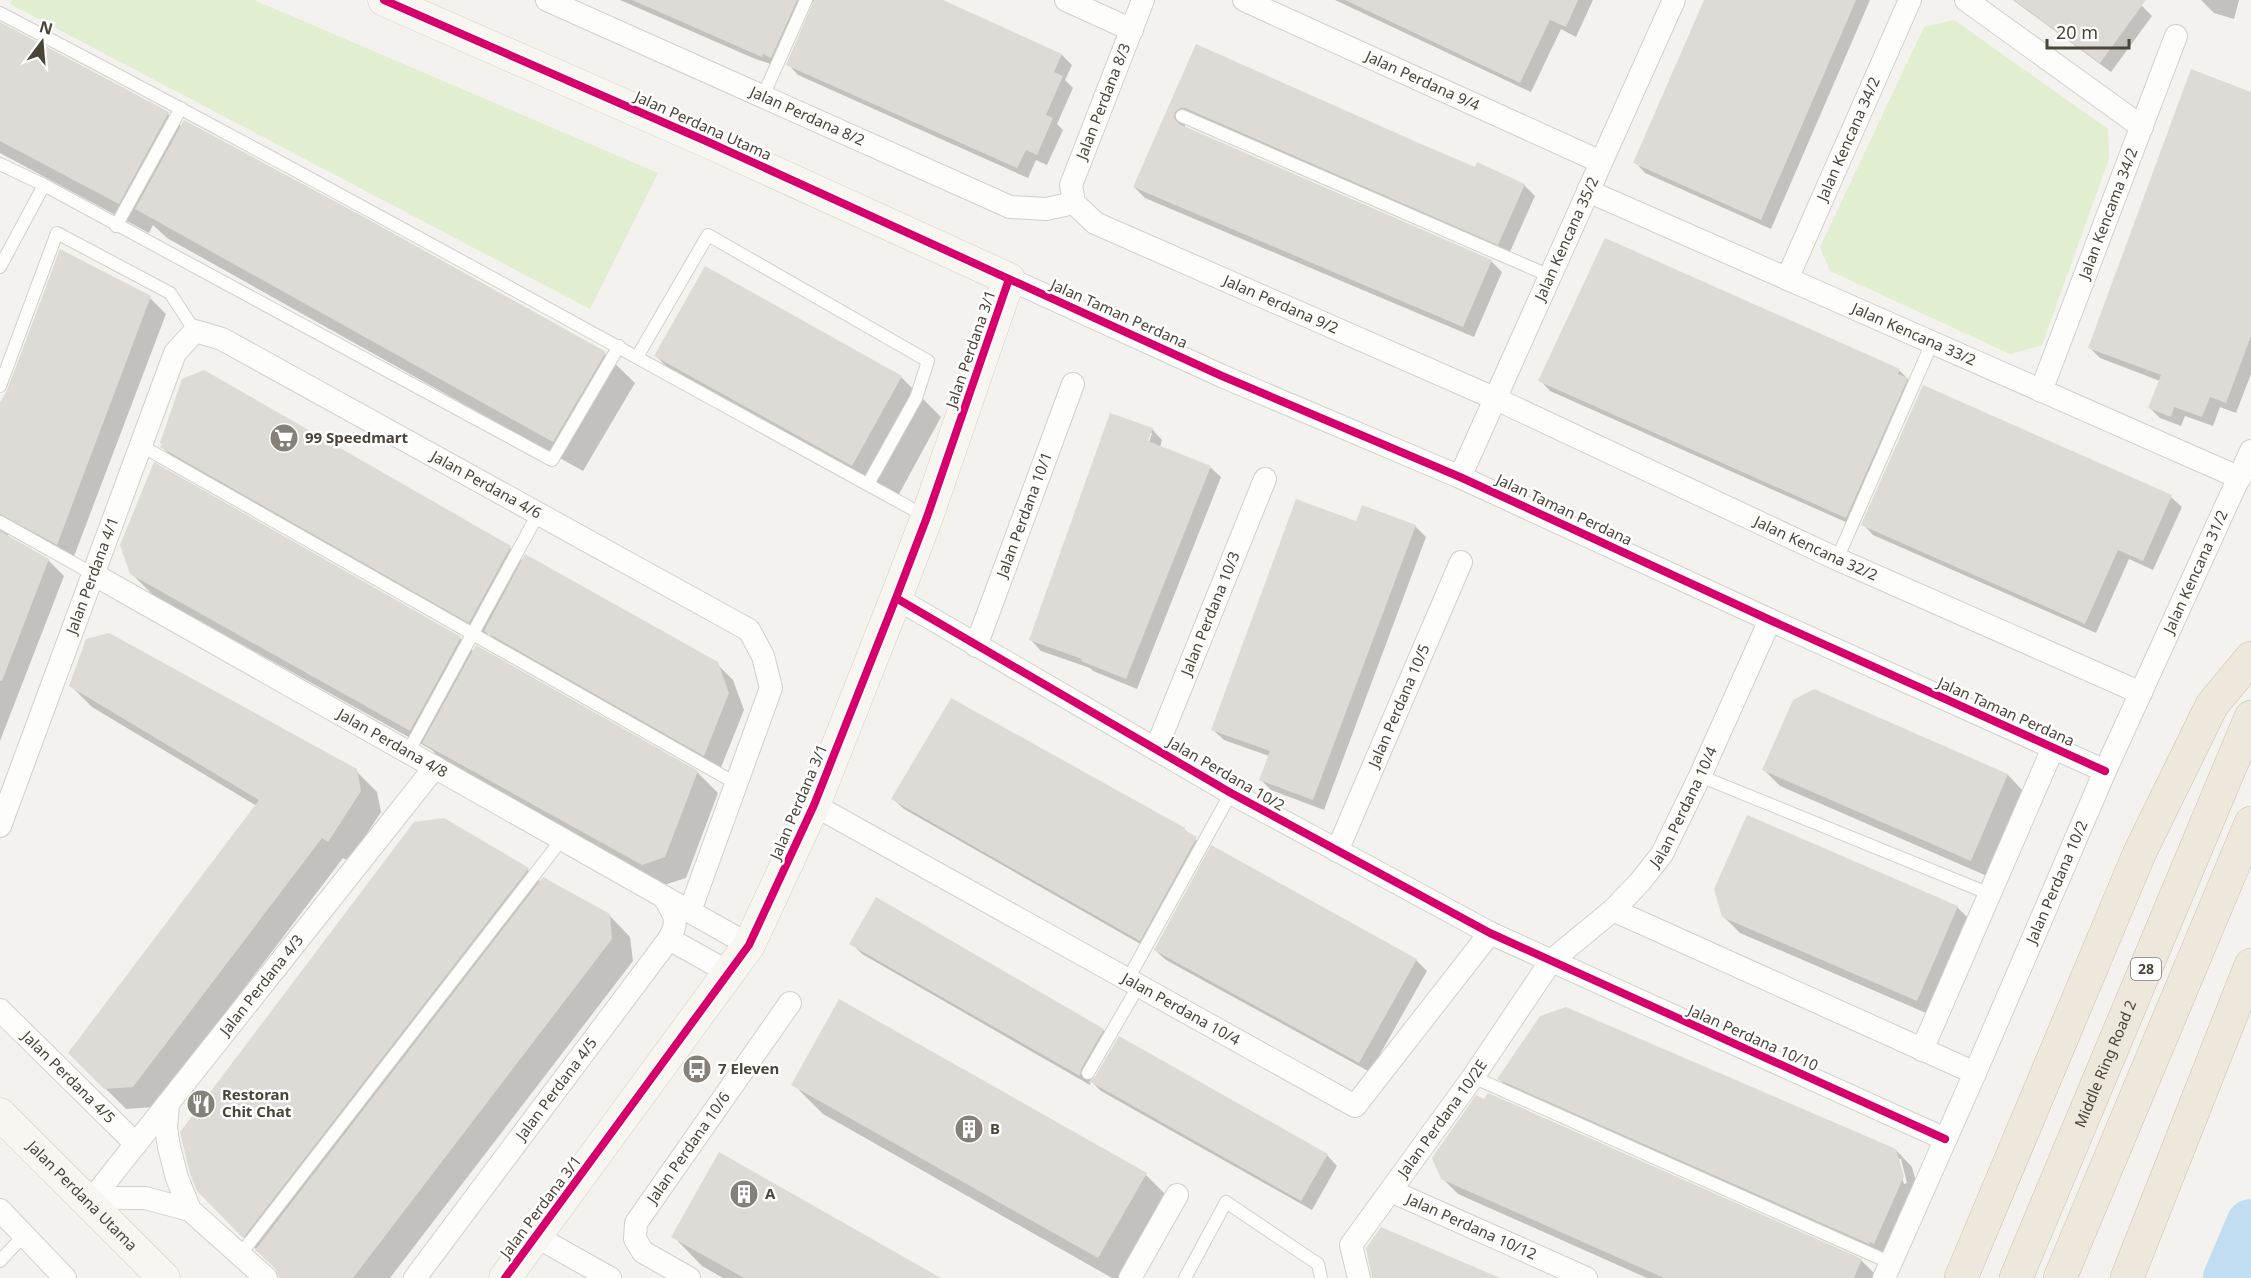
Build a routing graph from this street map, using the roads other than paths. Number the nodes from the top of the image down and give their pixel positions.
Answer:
1 (384, 0) edge
2 (433, 0) edge
3 (547, 0) edge
4 (806, 0) edge
5 (1066, 0) edge
6 (1143, 0) edge
7 (1244, 0) edge
8 (1674, 0) edge
9 (1910, 0) edge
10 (1966, 0) edge
11 (0, 13) edge
12 (1132, 30) junction
13 (454, 31) junction
14 (2176, 36) dead end
15 (763, 96) junction
16 (181, 108) junction
17 (1182, 116) dead end
18 (2142, 127) junction
19 (1601, 162) junction
20 (0, 165) edge
21 (44, 185) junction
22 (1588, 191) junction
23 (1074, 203) junction
24 (116, 226) junction
25 (0, 267) edge
26 (1550, 276) junction
27 (1009, 279) junction
28 (1787, 279) junction
29 (195, 331) junction
30 (1932, 343) junction
31 (619, 346) junction
32 (637, 357) junction
33 (1073, 384) dead end
34 (0, 386) edge
35 (2041, 391) junction
36 (1494, 398) junction
37 (140, 446) junction
38 (2251, 451) edge
39 (1460, 477) junction
40 (2240, 478) junction
41 (1265, 479) dead end
42 (868, 484) junction
43 (538, 514) junction
44 (927, 517) junction
45 (0, 522) edge
46 (1837, 559) junction
47 (1461, 562) dead end
48 (93, 574) junction
49 (896, 598) junction
50 (1770, 620) junction
51 (472, 634) junction
52 (976, 646) junction
53 (2251, 658) edge
54 (2141, 693) junction
55 (2251, 717) edge
56 (2053, 748) junction
57 (1156, 749) junction
58 (408, 752) junction
59 (435, 767) junction
60 (2105, 771) junction
61 (1700, 776) junction
62 (737, 784) junction
63 (1231, 793) junction
64 (814, 804) junction
65 (2251, 823) edge
66 (0, 826) edge
67 (562, 839) junction
68 (1338, 851) junction
69 (1990, 894) junction
70 (664, 897) junction
71 (1613, 910) junction
72 (690, 911) junction
73 (1490, 933) junction
74 (669, 939) junction
75 (749, 945) junction
76 (1551, 961) junction
77 (2251, 965) edge
78 (730, 974) junction
79 (1133, 982) junction
80 (790, 1003) dead end
81 (0, 1010) edge
82 (1922, 1050) junction
83 (1088, 1073) dead end
84 (1975, 1073) junction
85 (1473, 1077) junction
86 (168, 1104) junction
87 (0, 1114) edge
88 (1945, 1139) junction
89 (136, 1144) junction
90 (1391, 1191) junction
91 (1177, 1195) dead end
92 (89, 1203) junction
93 (0, 1210) edge
94 (190, 1210) junction
95 (24, 1235) junction
96 (537, 1237) junction
97 (240, 1255) junction
98 (0, 1261) edge
99 (1888, 1270) edge
100 (580, 1271) edge
101 (65, 1278) edge
102 (164, 1278) edge
103 (266, 1278) edge
104 (415, 1278) edge
105 (505, 1278) edge
106 (610, 1278) edge
107 (689, 1278) edge
108 (1130, 1278) edge
109 (1185, 1278) edge
110 (1321, 1278) edge
111 (1359, 1278) edge
112 (1586, 1278) edge
113 (1961, 1278) edge
114 (2016, 1278) edge
115 (2060, 1278) edge
116 (2127, 1278) edge

1 - 13 street, Jalan Perdana Utama
2 - 13 street
3 - 15 street, Jalan Perdana 8/2
4 - 15 lane
5 - 12 street
6 - 12 street, Jalan Perdana 8/3
7 - 19 street, Jalan Perdana 9/4
8 - 19 street, Jalan Kencana 35/2
9 - 28 street, Jalan Kencana 34/2
10 - 18 street
11 - 16 lane
12 - 23 street, Jalan Perdana 8/3
13 - 27 street, Jalan Perdana Utama
14 - 18 street, Jalan Kencama 34/2
15 - 23 street, Jalan Perdana 8/2
16 - 24 lane
16 - 31 lane
17 - 26 lane
18 - 35 street, Jalan Kencama 34/2
19 - 22 street, Jalan Kencana 35/2
20 - 21 lane
21 - 24 lane
21 - 25 lane
22 - 26 street, Jalan Kencana 35/2
22 - 28 street, Jalan Kencana 33/2
23 - 36 street, Jalan Perdana 9/2
24 - 31 lane
26 - 36 street, Jalan Kencana 35/2
27 - 39 street, Jalan Taman Perdana
27 - 44 street, Jalan Perdana 3/1
28 - 30 street, Jalan Kencana 33/2
29 - 34 lane
29 - 37 street, Jalan Perdana 4/1
29 - 43 street, Jalan Perdana 4/6
30 - 35 street, Jalan Kencana 33/2
30 - 46 lane
31 - 32 lane
32 - 42 lane
32 - 42 lane
33 - 52 street, Jalan Perdana 10/1
35 - 40 street, Jalan Kencana 33/2
36 - 39 street, Jalan Kencana 35/2
36 - 46 street, Jalan Kencana 32/2
37 - 48 street, Jalan Perdana 4/1
37 - 51 lane
38 - 40 street, Jalan Kencana 31/2
39 - 50 street, Jalan Taman Perdana
40 - 54 street, Jalan Kencana 31/2
41 - 57 street, Jalan Perdana 10/3
42 - 44 lane
43 - 51 lane
43 - 62 street, Jalan Perdana 4/6
44 - 49 street, Jalan Perdana 3/1
45 - 48 lane
46 - 54 street, Jalan Kencana 32/2
47 - 68 street, Jalan Perdana 10/5
48 - 58 street, Jalan Perdana 4/8
48 - 66 street, Jalan Perdana 4/1
49 - 52 street, Jalan Perdana 10/2
49 - 64 street, Jalan Perdana 3/1
50 - 56 street, Jalan Taman Perdana
50 - 61 street, Jalan Perdana 10/4
51 - 58 lane
51 - 62 lane
52 - 57 street, Jalan Perdana 10/2
53 - 113 highway
54 - 60 street, Jalan Perdana 10/2
55 - 114 highway, Middle Ring Road 2 / 28
56 - 60 street, Jalan Taman Perdana
56 - 69 street
57 - 63 street, Jalan Perdana 10/2
58 - 59 street, Jalan Perdana 4/8
59 - 67 street, Jalan Perdana 4/8
59 - 86 street, Jalan Perdana 4/3
60 - 84 street, Jalan Perdana 10/2
61 - 69 lane
61 - 71 street, Jalan Perdana 10/4
62 - 72 street
63 - 68 street, Jalan Perdana 10/2
63 - 79 lane
64 - 75 street, Jalan Perdana 3/1
64 - 79 street, Jalan Perdana 10/4
65 - 115 highway, 28
67 - 70 street, Jalan Perdana 4/8
67 - 97 lane
68 - 73 street, Jalan Perdana 10/2
69 - 82 street
70 - 72 street, Jalan Perdana 4/8
70 - 74 street, Jalan Perdana 4/5
71 - 76 street, Jalan Perdana 10/4
71 - 82 street
72 - 75 street, Jalan Perdana 4/8
73 - 76 street, Jalan Perdana 10/2
73 - 79 street, Jalan Perdana 10/4
74 - 78 street
74 - 104 street, Jalan Perdana 4/5
75 - 78 street, Jalan Perdana 3/1
76 - 85 street, Jalan Perdana 10/2E
76 - 88 street, Jalan Perdana 10/10
77 - 116 highway
78 - 96 street, Jalan Perdana 3/1
79 - 83 lane
80 - 107 street, Jalan Perdana 10/6
81 - 89 street, Jalan Perdana 4/5
82 - 84 street
84 - 88 street, Jalan Perdana 10/2
85 - 90 street, Jalan Perdana 10/2E
85 - 99 lane
86 - 89 street, Jalan Perdana 4/3
86 - 94 street
87 - 92 street, Jalan Perdana Utama
88 - 99 street, Jalan Perdana 10/2
89 - 92 street, Jalan Perdana 4/3
90 - 111 street, Jalan Perdana 10/2E
90 - 112 street, Jalan Perdana 10/12
91 - 108 street
92 - 94 street
92 - 102 street, Jalan Perdana Utama
93 - 95 street
94 - 97 street
95 - 98 lane
95 - 101 street
96 - 100 street
96 - 105 street, Jalan Perdana 3/1
97 - 103 street
100 - 106 street
109 - 110 lane

